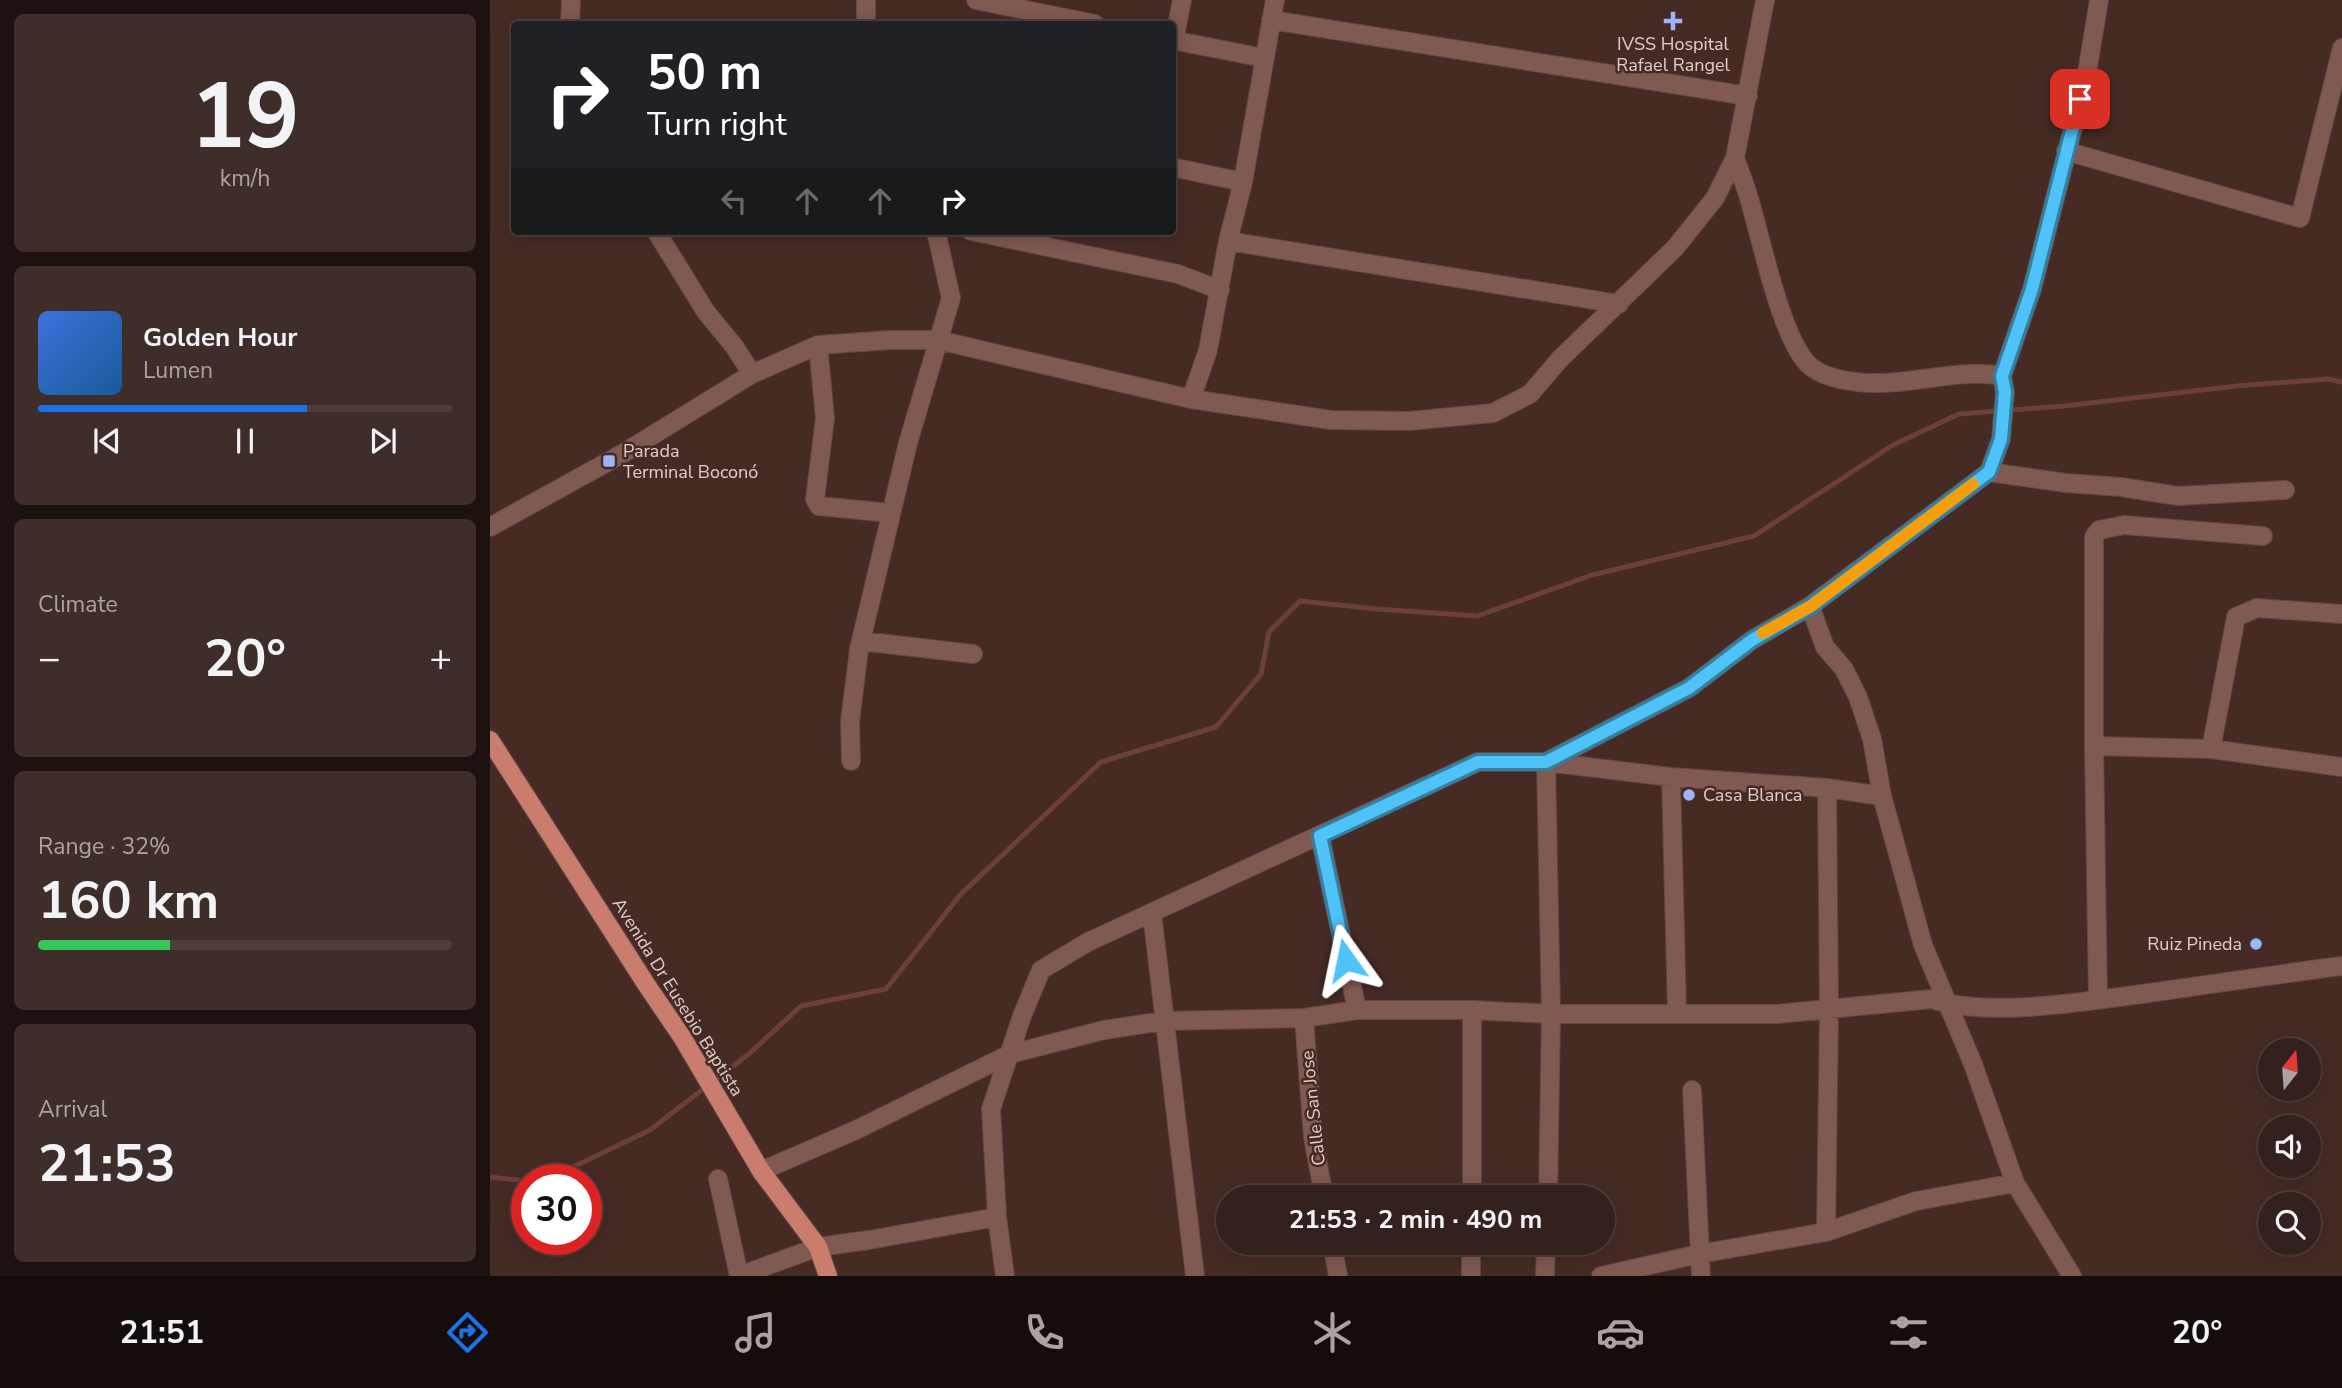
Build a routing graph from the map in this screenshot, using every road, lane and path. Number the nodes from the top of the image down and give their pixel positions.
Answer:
1 (572, 0) edge
2 (866, 0) edge
3 (975, 0) edge
4 (1182, 0) edge
5 (1275, 0) edge
6 (1765, 0) edge
7 (2099, 0) edge
8 (1272, 20) junction
9 (570, 21) edge
10 (866, 21) edge
11 (1080, 21) edge
12 (1176, 27) edge
13 (1176, 42) edge
14 (2342, 48) edge
15 (1264, 58) junction
16 (1748, 96) junction
17 (2066, 151) junction
18 (1735, 158) junction
19 (1176, 168) edge
20 (1243, 182) junction
21 (658, 235) edge
22 (937, 235) edge
23 (990, 235) edge
24 (1228, 241) junction
25 (1220, 290) junction
26 (1619, 304) junction
27 (938, 340) junction
28 (818, 345) junction
29 (752, 374) junction
30 (2003, 384) junction
31 (1191, 399) junction
32 (1989, 472) junction
33 (2285, 490) dead end
34 (2157, 494) junction
35 (890, 513) junction
36 (490, 527) edge
37 (2158, 527) junction
38 (2263, 536) dead end
39 (1811, 606) junction
40 (2342, 614) edge
41 (861, 641) junction
42 (973, 654) dead end
43 (490, 740) edge
44 (2094, 746) junction
45 (2211, 749) junction
46 (851, 761) dead end
47 (1546, 762) junction
48 (2342, 767) edge
49 (1671, 777) junction
50 (1828, 788) junction
51 (1882, 796) junction
52 (1320, 836) junction
53 (1152, 913) junction
54 (2342, 966) edge
55 (2098, 1000) junction
56 (1950, 1006) junction
57 (1357, 1010) junction
58 (1472, 1010) junction
59 (1829, 1011) junction
60 (1677, 1012) junction
61 (1551, 1014) junction
62 (1304, 1018) junction
63 (1163, 1021) junction
64 (1010, 1054) junction
65 (1692, 1090) dead end
66 (761, 1171) junction
67 (718, 1179) dead end
68 (2015, 1183) junction
69 (1322, 1185) edge
70 (1472, 1185) edge
71 (1548, 1185) edge
72 (998, 1217) junction
73 (1826, 1231) junction
74 (818, 1247) junction
75 (1699, 1254) junction
76 (1334, 1255) edge
77 (1471, 1255) edge
78 (1546, 1255) edge
79 (739, 1276) edge
80 (828, 1276) edge
81 (1005, 1276) edge
82 (1195, 1276) edge
83 (1338, 1276) edge
84 (1471, 1276) edge
85 (1545, 1276) edge
86 (1601, 1276) edge
87 (1701, 1276) edge
88 (2072, 1276) edge

1 - 9 street
2 - 10 street
3 - 11 street
4 - 12 street
5 - 8 street
6 - 16 street
7 - 17 street
8 - 15 street
8 - 16 street
13 - 15 street
14 - 17 street
15 - 20 street
16 - 18 street
17 - 30 street
18 - 26 street
18 - 30 street
19 - 20 street
20 - 24 street
21 - 29 street
22 - 27 street
23 - 25 street
24 - 25 street
24 - 26 street
25 - 31 street
26 - 31 street
27 - 28 street
27 - 31 street
27 - 35 street
28 - 29 street
28 - 35 street
29 - 36 street
30 - 32 street
32 - 34 street
32 - 39 street
33 - 34 street
34 - 37 street
35 - 41 street
37 - 38 street
37 - 44 street
39 - 47 street
39 - 51 street
40 - 45 street
41 - 42 street
41 - 46 street
43 - 66 main road, Avenida Dr Eusebio Baptista
44 - 45 street
44 - 55 street
45 - 48 street
47 - 49 street
47 - 52 street
47 - 61 street
49 - 50 street
49 - 60 street
50 - 51 street
50 - 59 street
51 - 56 street
52 - 53 street
52 - 57 street
53 - 63 street
53 - 64 street
54 - 55 street
55 - 56 street
56 - 59 street
56 - 68 street
57 - 58 street
57 - 62 street
58 - 61 street
58 - 70 street
59 - 60 street
59 - 73 street
60 - 61 street
61 - 71 street
62 - 63 street
62 - 69 street, Calle San Jose
63 - 64 street
63 - 82 street
64 - 66 street
64 - 72 street
65 - 75 street
66 - 74 main road, Avenida Dr Eusebio Baptista
67 - 79 street
68 - 73 street
68 - 88 street
72 - 74 street
72 - 81 street
73 - 75 street
74 - 79 street
74 - 80 main road, Avenida Dr Eusebio Baptista
75 - 86 street
75 - 87 street
76 - 83 street
77 - 84 street
78 - 85 street

